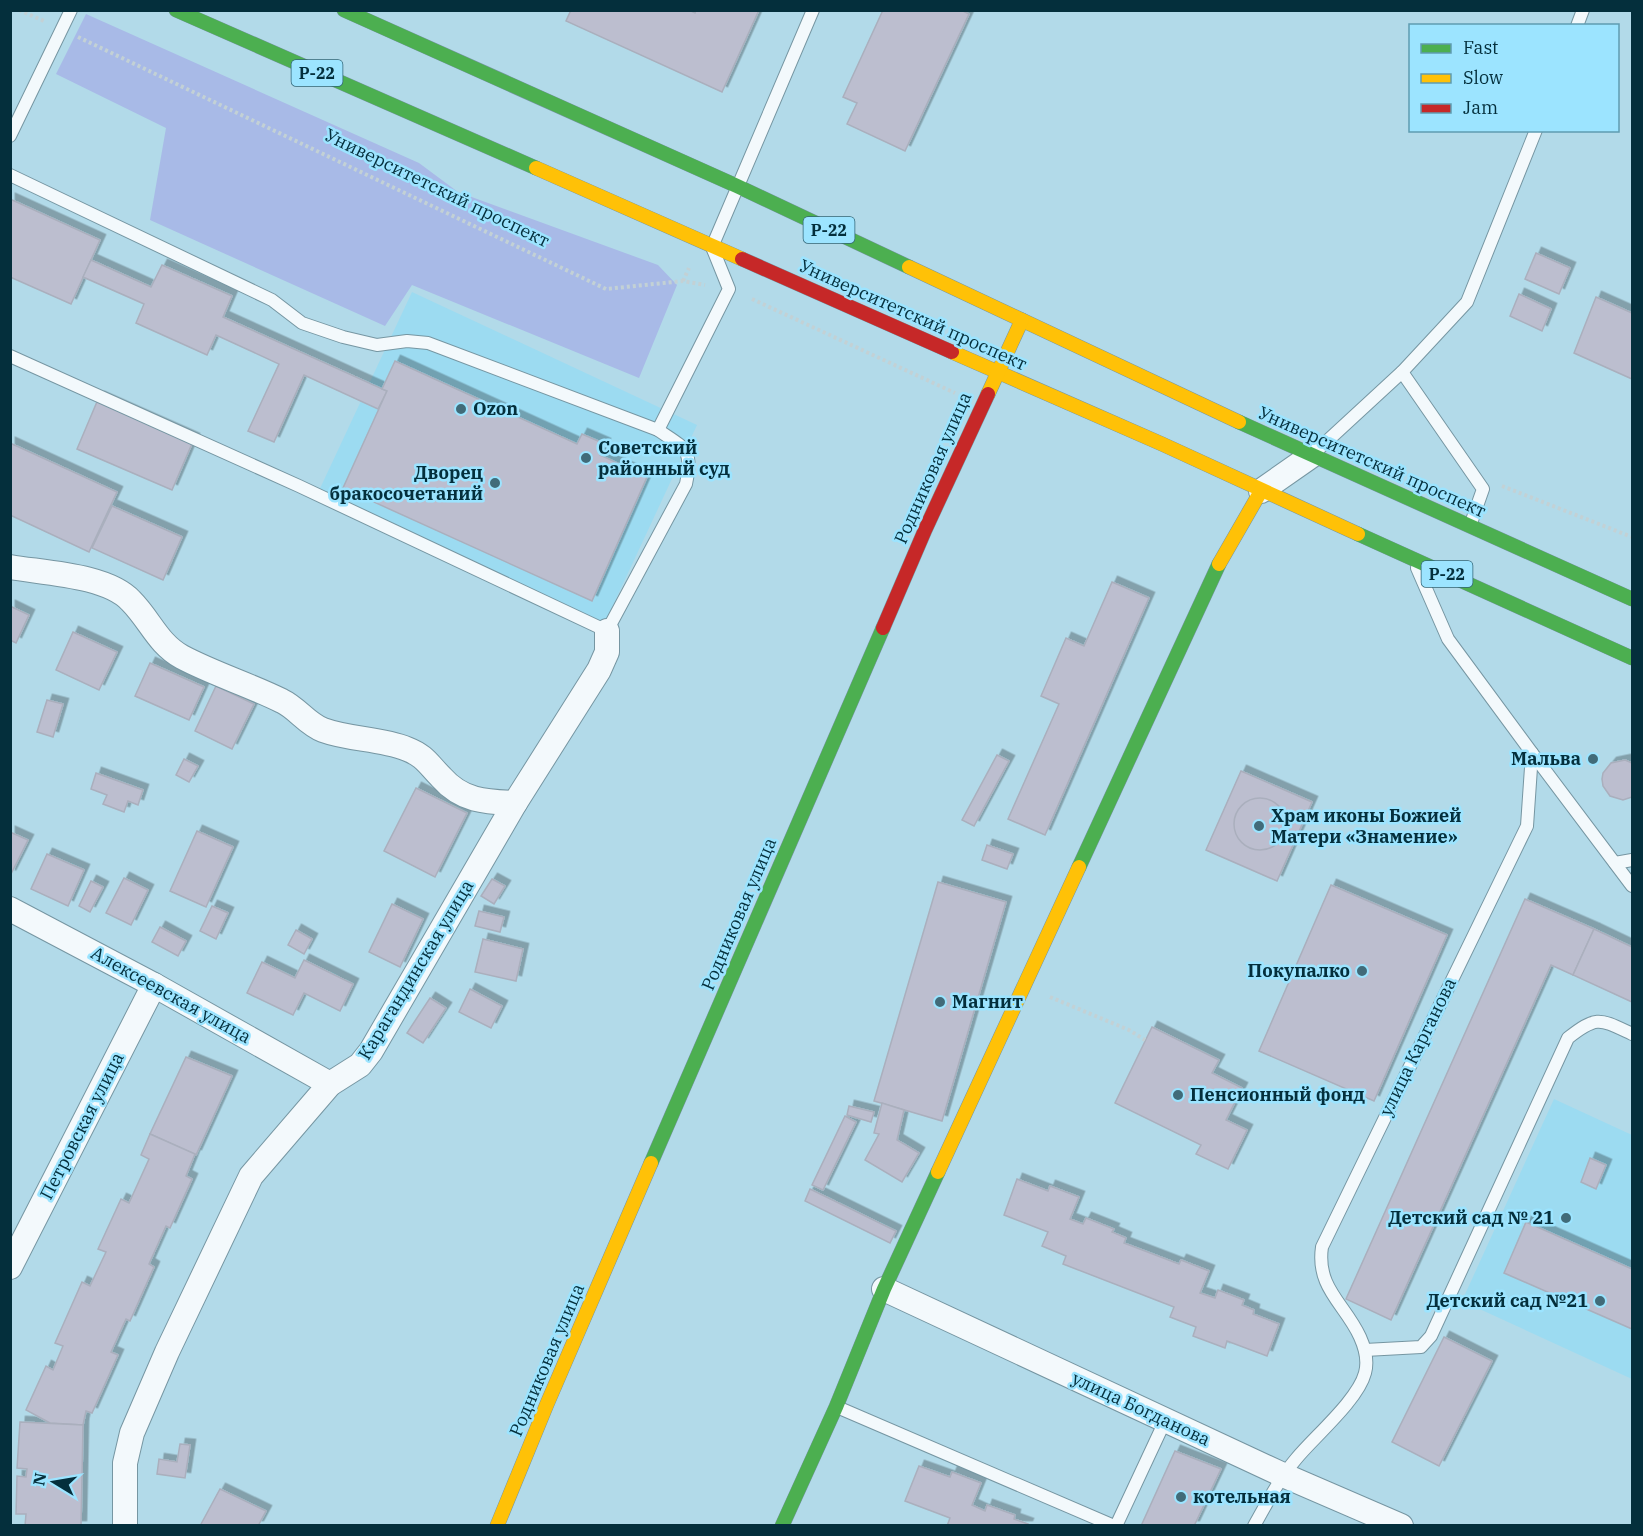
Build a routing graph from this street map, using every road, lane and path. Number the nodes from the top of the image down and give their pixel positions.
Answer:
1 (20, 10) edge
2 (71, 10) edge
3 (176, 10) edge
4 (344, 10) edge
5 (813, 10) edge
6 (62, 29) junction
7 (1535, 132) edge
8 (10, 136) edge
9 (10, 175) edge
10 (737, 186) junction
11 (712, 247) junction
12 (729, 289) junction
13 (1022, 320) junction
14 (10, 356) edge
15 (998, 372) junction
16 (1402, 372) junction
17 (981, 406) junction
18 (658, 430) junction
19 (1311, 456) junction
20 (1474, 475) junction
21 (1261, 491) junction
22 (1470, 526) junction
23 (1632, 537) edge
24 (1413, 558) junction
25 (10, 567) edge
26 (1632, 599) edge
27 (607, 631) junction
28 (1632, 658) edge
29 (1532, 753) junction
30 (515, 803) junction
31 (1632, 860) edge
32 (1615, 863) junction
33 (1632, 886) edge
34 (10, 909) edge
35 (154, 985) junction
36 (1083, 1011) dead end
37 (1632, 1034) edge
38 (1145, 1040) dead end
39 (330, 1084) junction
40 (10, 1268) edge
41 (884, 1289) junction
42 (1365, 1350) junction
43 (836, 1407) junction
44 (1165, 1420) junction
45 (1283, 1475) junction
46 (125, 1526) edge
47 (496, 1526) edge
48 (782, 1526) edge
49 (1115, 1526) edge
50 (1254, 1526) edge
51 (1401, 1526) edge

1 - 6 path, Университетский проспект
2 - 6 lane
3 - 11 main road, Университетский проспект / Р-22
4 - 10 main road, Университетский проспект / Р-22
5 - 10 lane
6 - 8 lane
6 - 12 path, Университетский проспект
7 - 16 lane
9 - 18 lane
10 - 11 lane
10 - 13 main road, Университетский проспект / Р-22
11 - 12 lane
11 - 15 main road, Университетский проспект / Р-22
12 - 17 path, Университетский проспект
12 - 18 lane
13 - 15 main road, Родниковая улица
13 - 19 main road, Университетский проспект / Р-22
14 - 27 lane
15 - 17 main road, Родниковая улица
15 - 21 main road, Университетский проспект / Р-22
16 - 19 lane
16 - 20 lane
17 - 47 main road, Родниковая улица
18 - 27 lane
19 - 21 street
19 - 22 main road, Университетский проспект / Р-22
20 - 22 lane
20 - 23 path
21 - 24 main road, Университетский проспект / Р-22
21 - 41 main road
22 - 26 main road, Университетский проспект / Р-22
24 - 28 main road, Университетский проспект / Р-22
24 - 29 lane
25 - 30 street
27 - 30 street, Карагандинская улица
29 - 32 lane
29 - 42 lane, улица Карганова
30 - 39 street, Карагандинская улица
31 - 32 lane
32 - 33 lane
34 - 35 street, Алексеевская улица
35 - 39 street, Алексеевская улица
35 - 40 street, Петровская улица
36 - 38 path
37 - 42 lane
39 - 46 street, Карагандинская улица
41 - 43 main road
41 - 44 street, улица Богданова
42 - 45 lane
43 - 48 main road
43 - 49 lane
44 - 45 street, улица Богданова
44 - 49 lane
45 - 50 lane
45 - 51 street, улица Богданова

